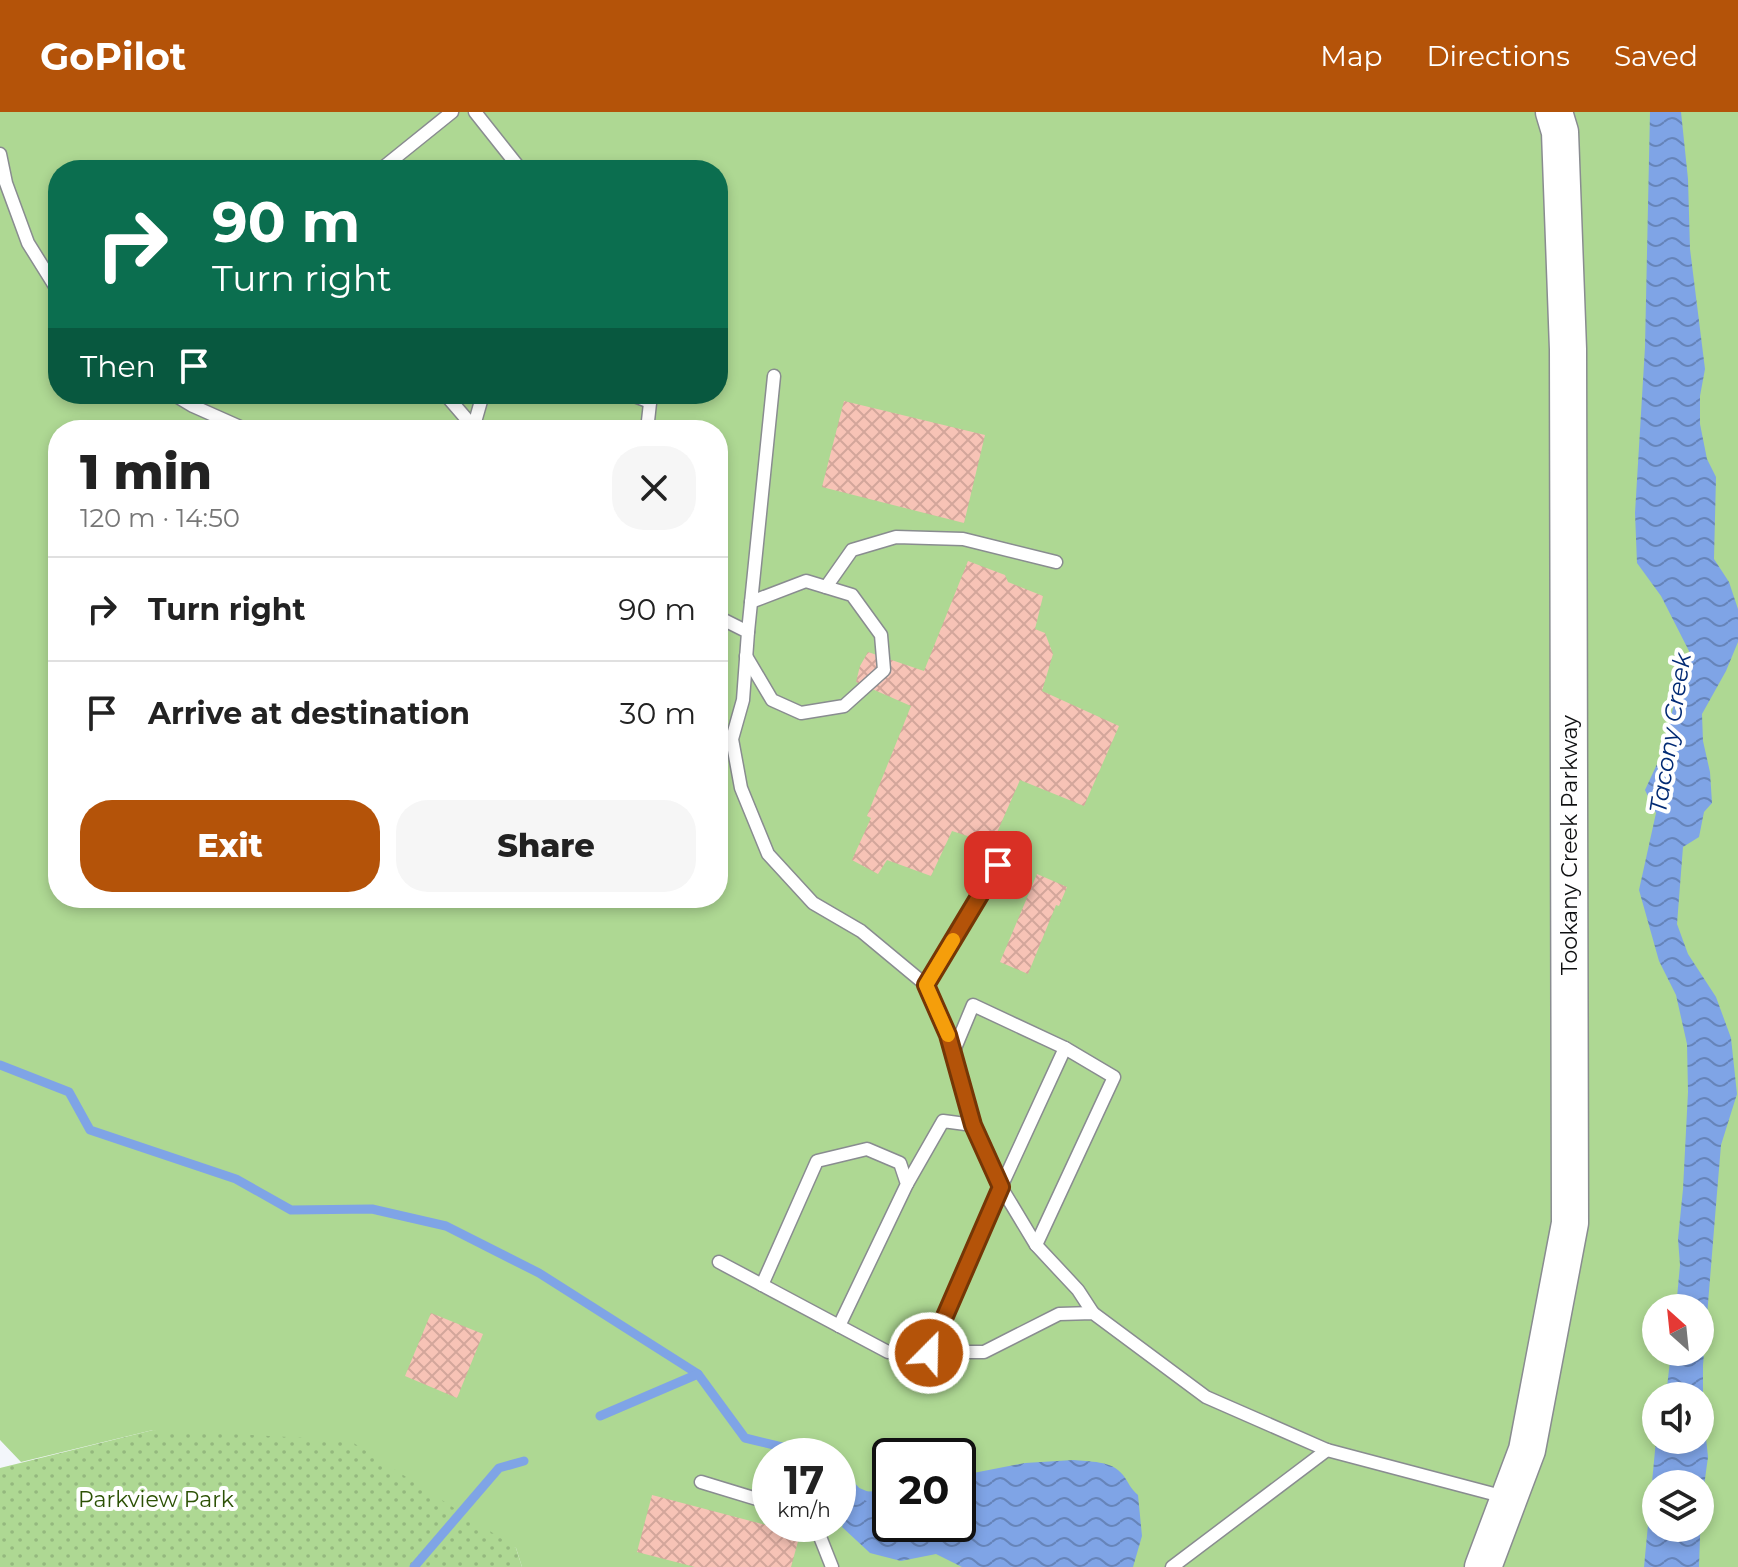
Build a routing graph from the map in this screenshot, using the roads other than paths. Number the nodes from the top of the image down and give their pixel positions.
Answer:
1 (452, 112) edge
2 (475, 112) edge
3 (1560, 119) edge
4 (0, 154) edge
5 (392, 160) edge
6 (513, 160) edge
7 (48, 275) edge
8 (774, 376) dead end
9 (190, 404) edge
10 (454, 404) edge
11 (224, 420) edge
12 (467, 420) edge
13 (1056, 562) dead end
14 (826, 587) junction
15 (751, 602) junction
16 (728, 622) edge
17 (748, 632) junction
18 (746, 656) junction
19 (998, 865) dead end
20 (926, 985) junction
21 (1065, 1048) junction
22 (953, 1053) junction
23 (973, 1125) junction
24 (907, 1184) junction
25 (1001, 1187) junction
26 (1036, 1245) junction
27 (719, 1262) dead end
28 (762, 1285) junction
29 (1093, 1313) junction
30 (839, 1326) junction
31 (929, 1353) junction
32 (1327, 1450) junction
33 (701, 1482) dead end
34 (752, 1498) edge
35 (1508, 1498) junction
36 (822, 1542) edge
37 (832, 1567) edge
38 (1172, 1567) edge
39 (1483, 1567) edge

1 - 5 lane
2 - 6 lane
3 - 35 main road, Tookany Creek Parkway
4 - 7 lane
8 - 15 lane
9 - 11 lane
10 - 12 lane
13 - 14 lane
14 - 15 lane
14 - 18 lane
15 - 17 lane
16 - 17 lane
17 - 18 lane
18 - 20 lane
19 - 20 lane
20 - 22 lane
21 - 22 lane
21 - 25 lane
21 - 26 lane
22 - 23 lane
23 - 24 lane
23 - 25 lane
24 - 28 lane
24 - 30 lane
25 - 26 lane
25 - 31 lane
26 - 29 lane
27 - 28 lane
28 - 30 lane
29 - 31 lane
29 - 32 lane
30 - 31 lane
32 - 35 lane
32 - 38 lane
33 - 34 lane
35 - 39 main road, Tookany Creek Parkway
36 - 37 lane

